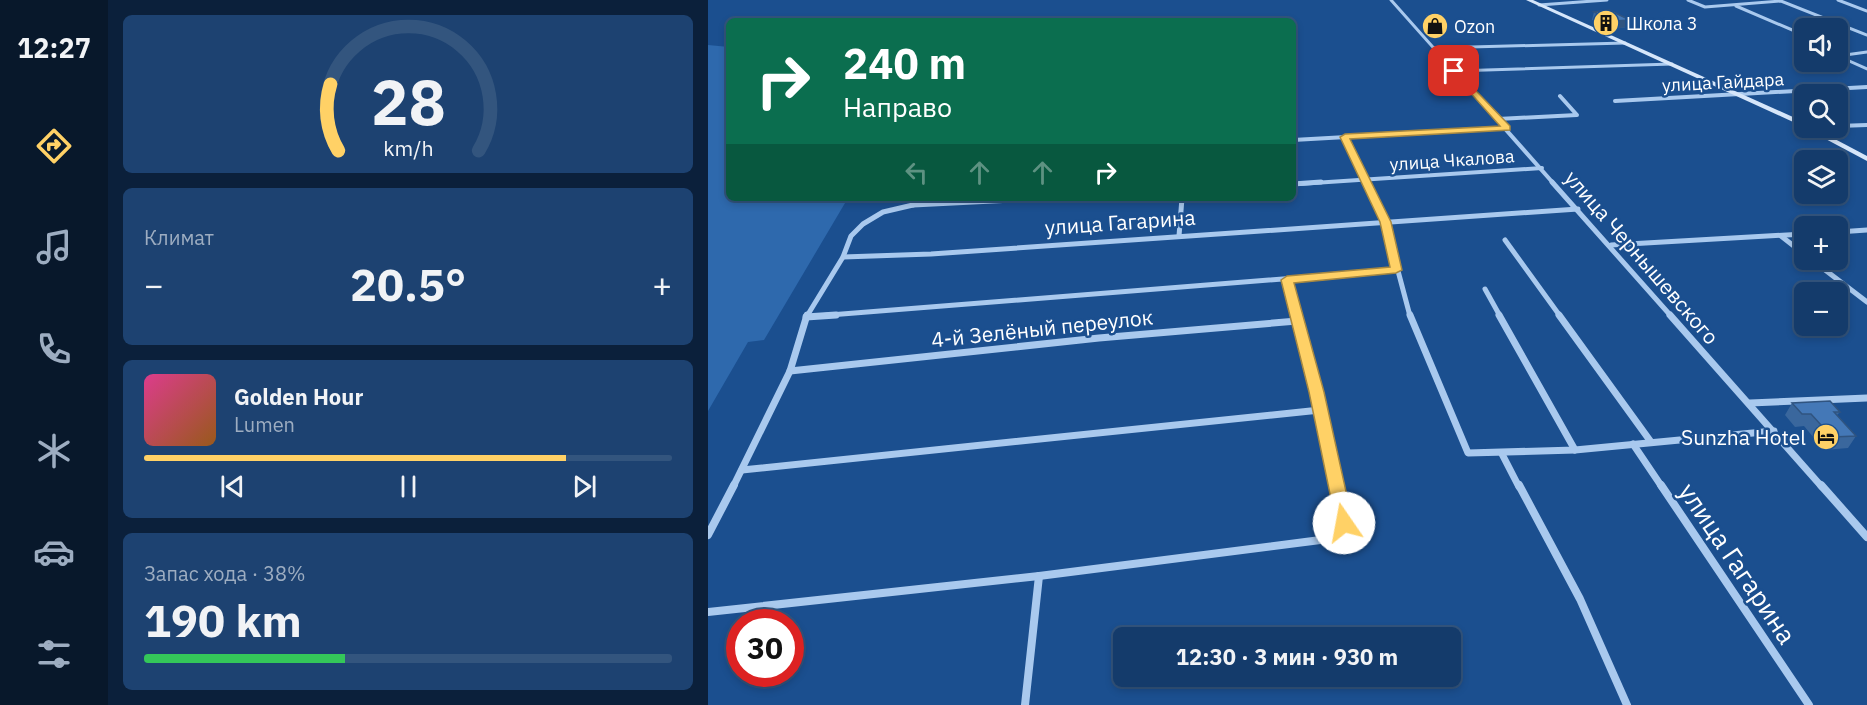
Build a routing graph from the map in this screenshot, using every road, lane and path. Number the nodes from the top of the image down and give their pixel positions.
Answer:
1 (1391, 0) edge
2 (1529, 0) edge
3 (1607, 0) edge
4 (1688, 0) edge
5 (1838, 0) edge
6 (1539, 4) junction
7 (1733, 5) junction
8 (1867, 11) edge
9 (1794, 31) edge
10 (1867, 35) edge
11 (1625, 43) junction
12 (1434, 48) junction
13 (1867, 52) edge
14 (1848, 54) edge
15 (1848, 60) edge
16 (1672, 64) junction
17 (1867, 69) edge
18 (1454, 71) junction
19 (1867, 87) edge
20 (1742, 95) junction
21 (1560, 96) dead end
22 (1616, 101) dead end
23 (1498, 119) junction
24 (1794, 120) edge
25 (1867, 124) edge
26 (1848, 125) edge
27 (1507, 128) junction
28 (1345, 137) junction
29 (1828, 138) edge
30 (1296, 140) edge
31 (1867, 159) edge
32 (1542, 168) junction
33 (1364, 179) junction
34 (1296, 184) edge
35 (916, 201) edge
36 (991, 201) edge
37 (1182, 201) edge
38 (913, 205) junction
39 (1578, 209) junction
40 (1385, 222) junction
41 (1867, 230) edge
42 (1848, 231) edge
43 (1794, 235) edge
44 (1179, 236) junction
45 (1781, 236) junction
46 (1505, 240) dead end
47 (1611, 245) junction
48 (1794, 246) edge
49 (843, 257) junction
50 (1396, 270) junction
51 (1825, 270) edge
52 (1287, 280) junction
53 (1485, 289) dead end
54 (1867, 302) edge
55 (806, 317) junction
56 (1297, 321) junction
57 (790, 371) junction
58 (1867, 398) edge
59 (1749, 403) junction
60 (1320, 410) junction
61 (1774, 431) junction
62 (1650, 442) junction
63 (1633, 444) junction
64 (1575, 450) junction
65 (1502, 454) junction
66 (742, 470) junction
67 (708, 535) edge
68 (1867, 537) edge
69 (1039, 576) junction
70 (708, 612) edge
71 (1024, 705) edge
72 (1627, 705) edge
73 (1809, 705) edge

1 - 12 street, улица Чернышевского
2 - 6 street
3 - 6 street
4 - 7 street
5 - 8 street
6 - 11 street
7 - 9 street
7 - 10 street
11 - 12 street
11 - 16 street
12 - 18 street, улица Чернышевского
13 - 14 street
15 - 17 street
16 - 18 street
16 - 20 street
18 - 23 street, улица Чернышевского
19 - 20 street, улица Гайдара
20 - 22 street, улица Гайдара
20 - 24 street
21 - 23 street
23 - 27 street, улица Чернышевского
25 - 26 street
27 - 28 street
27 - 32 street, улица Чернышевского
28 - 30 street
28 - 33 street
29 - 31 street
32 - 33 street, улица Чкалова
32 - 39 street, улица Чернышевского
33 - 34 street, улица Чкалова
33 - 40 street
35 - 38 street
36 - 38 street
37 - 44 street
38 - 49 street
39 - 40 street, улица Гагарина
39 - 47 street, улица Чернышевского
40 - 44 street, улица Гагарина
40 - 50 street
41 - 42 street
43 - 45 street
44 - 49 street, улица Гагарина
45 - 47 street
45 - 48 street
46 - 62 street
47 - 59 street, улица Чернышевского
49 - 55 street
50 - 52 street
50 - 65 street
51 - 54 street
52 - 55 street
52 - 56 street
53 - 64 street
55 - 57 street
56 - 57 street, 4-й Зелёный переулок
56 - 60 street
57 - 66 street
58 - 59 street
59 - 61 street, улица Чернышевского
60 - 66 street
60 - 69 street
61 - 62 street
61 - 68 street, улица Чернышевского
62 - 63 street
63 - 64 street
63 - 73 street, улица Гагарина
64 - 65 street
65 - 72 street
66 - 67 street
69 - 70 street
69 - 71 street

